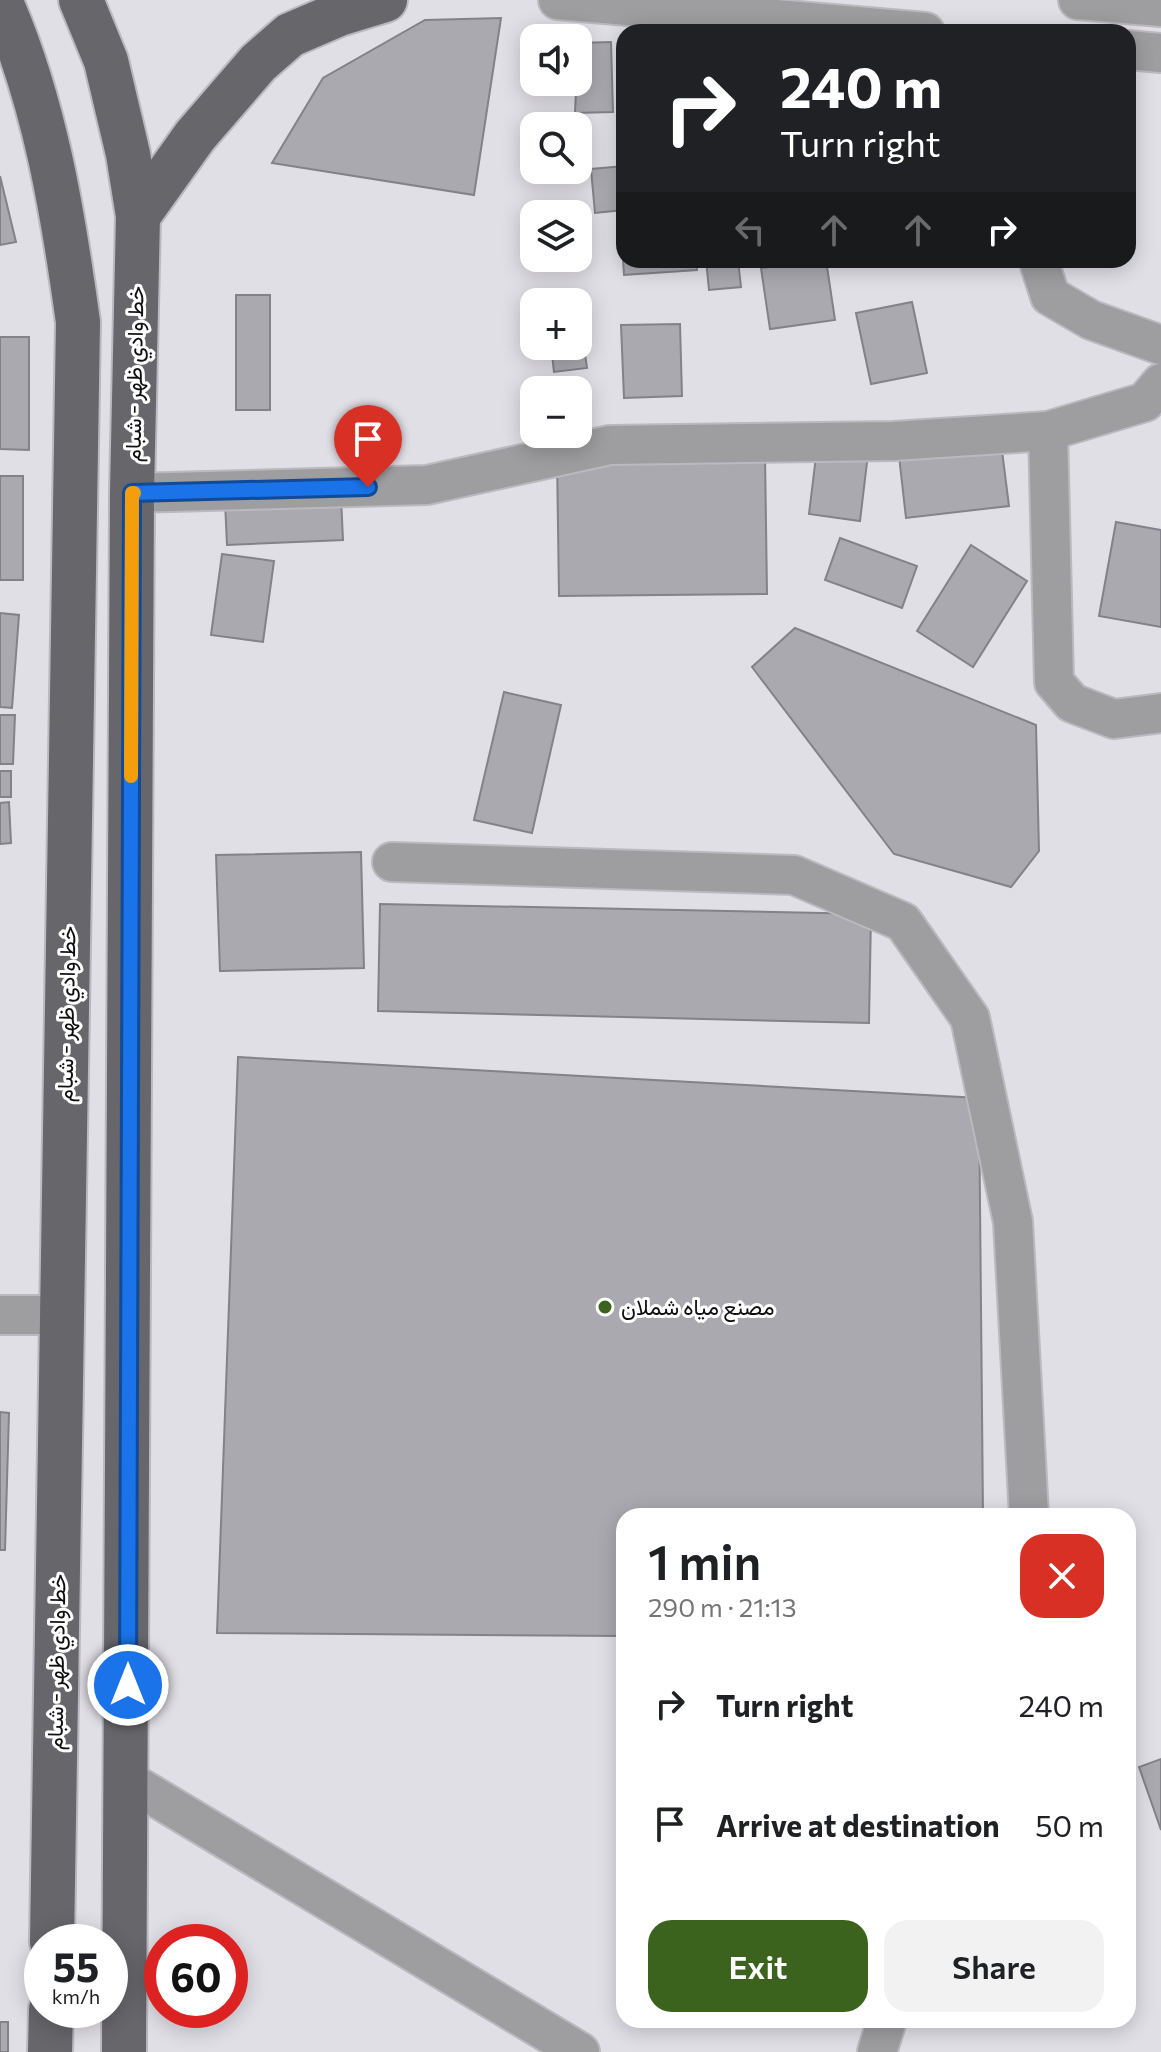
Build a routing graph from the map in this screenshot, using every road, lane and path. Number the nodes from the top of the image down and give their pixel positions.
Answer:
1 (0, 0) edge
2 (81, 0) edge
3 (385, 0) edge
4 (558, 0) edge
5 (1078, 0) edge
6 (1161, 7) edge
7 (833, 24) edge
8 (1136, 51) edge
9 (1161, 53) edge
10 (138, 216) junction
11 (1041, 268) edge
12 (1161, 345) edge
13 (1161, 383) edge
14 (1048, 431) junction
15 (132, 493) junction
16 (1161, 713) edge
17 (392, 862) dead end
18 (0, 1315) edge
19 (61, 1315) junction
20 (1029, 1508) edge
21 (127, 1780) junction
22 (52, 1924) edge
23 (51, 2028) edge
24 (884, 2028) edge
25 (558, 2046) edge
26 (50, 2052) edge
27 (124, 2052) edge
28 (877, 2052) edge

1 - 19 main road, خط وادي ظهر - شبام
2 - 10 main road, خط وادي ظهر - شبام
3 - 10 main road
4 - 7 street
5 - 6 street
8 - 9 street
10 - 15 main road, خط وادي ظهر - شبام
11 - 12 street
13 - 14 street
14 - 15 street
14 - 16 street
15 - 21 main road, خط وادي ظهر - شبام
17 - 20 street
18 - 19 street
19 - 22 main road, خط وادي ظهر - شبام
21 - 25 street
21 - 27 main road, خط وادي ظهر - شبام
23 - 26 main road
24 - 28 street

